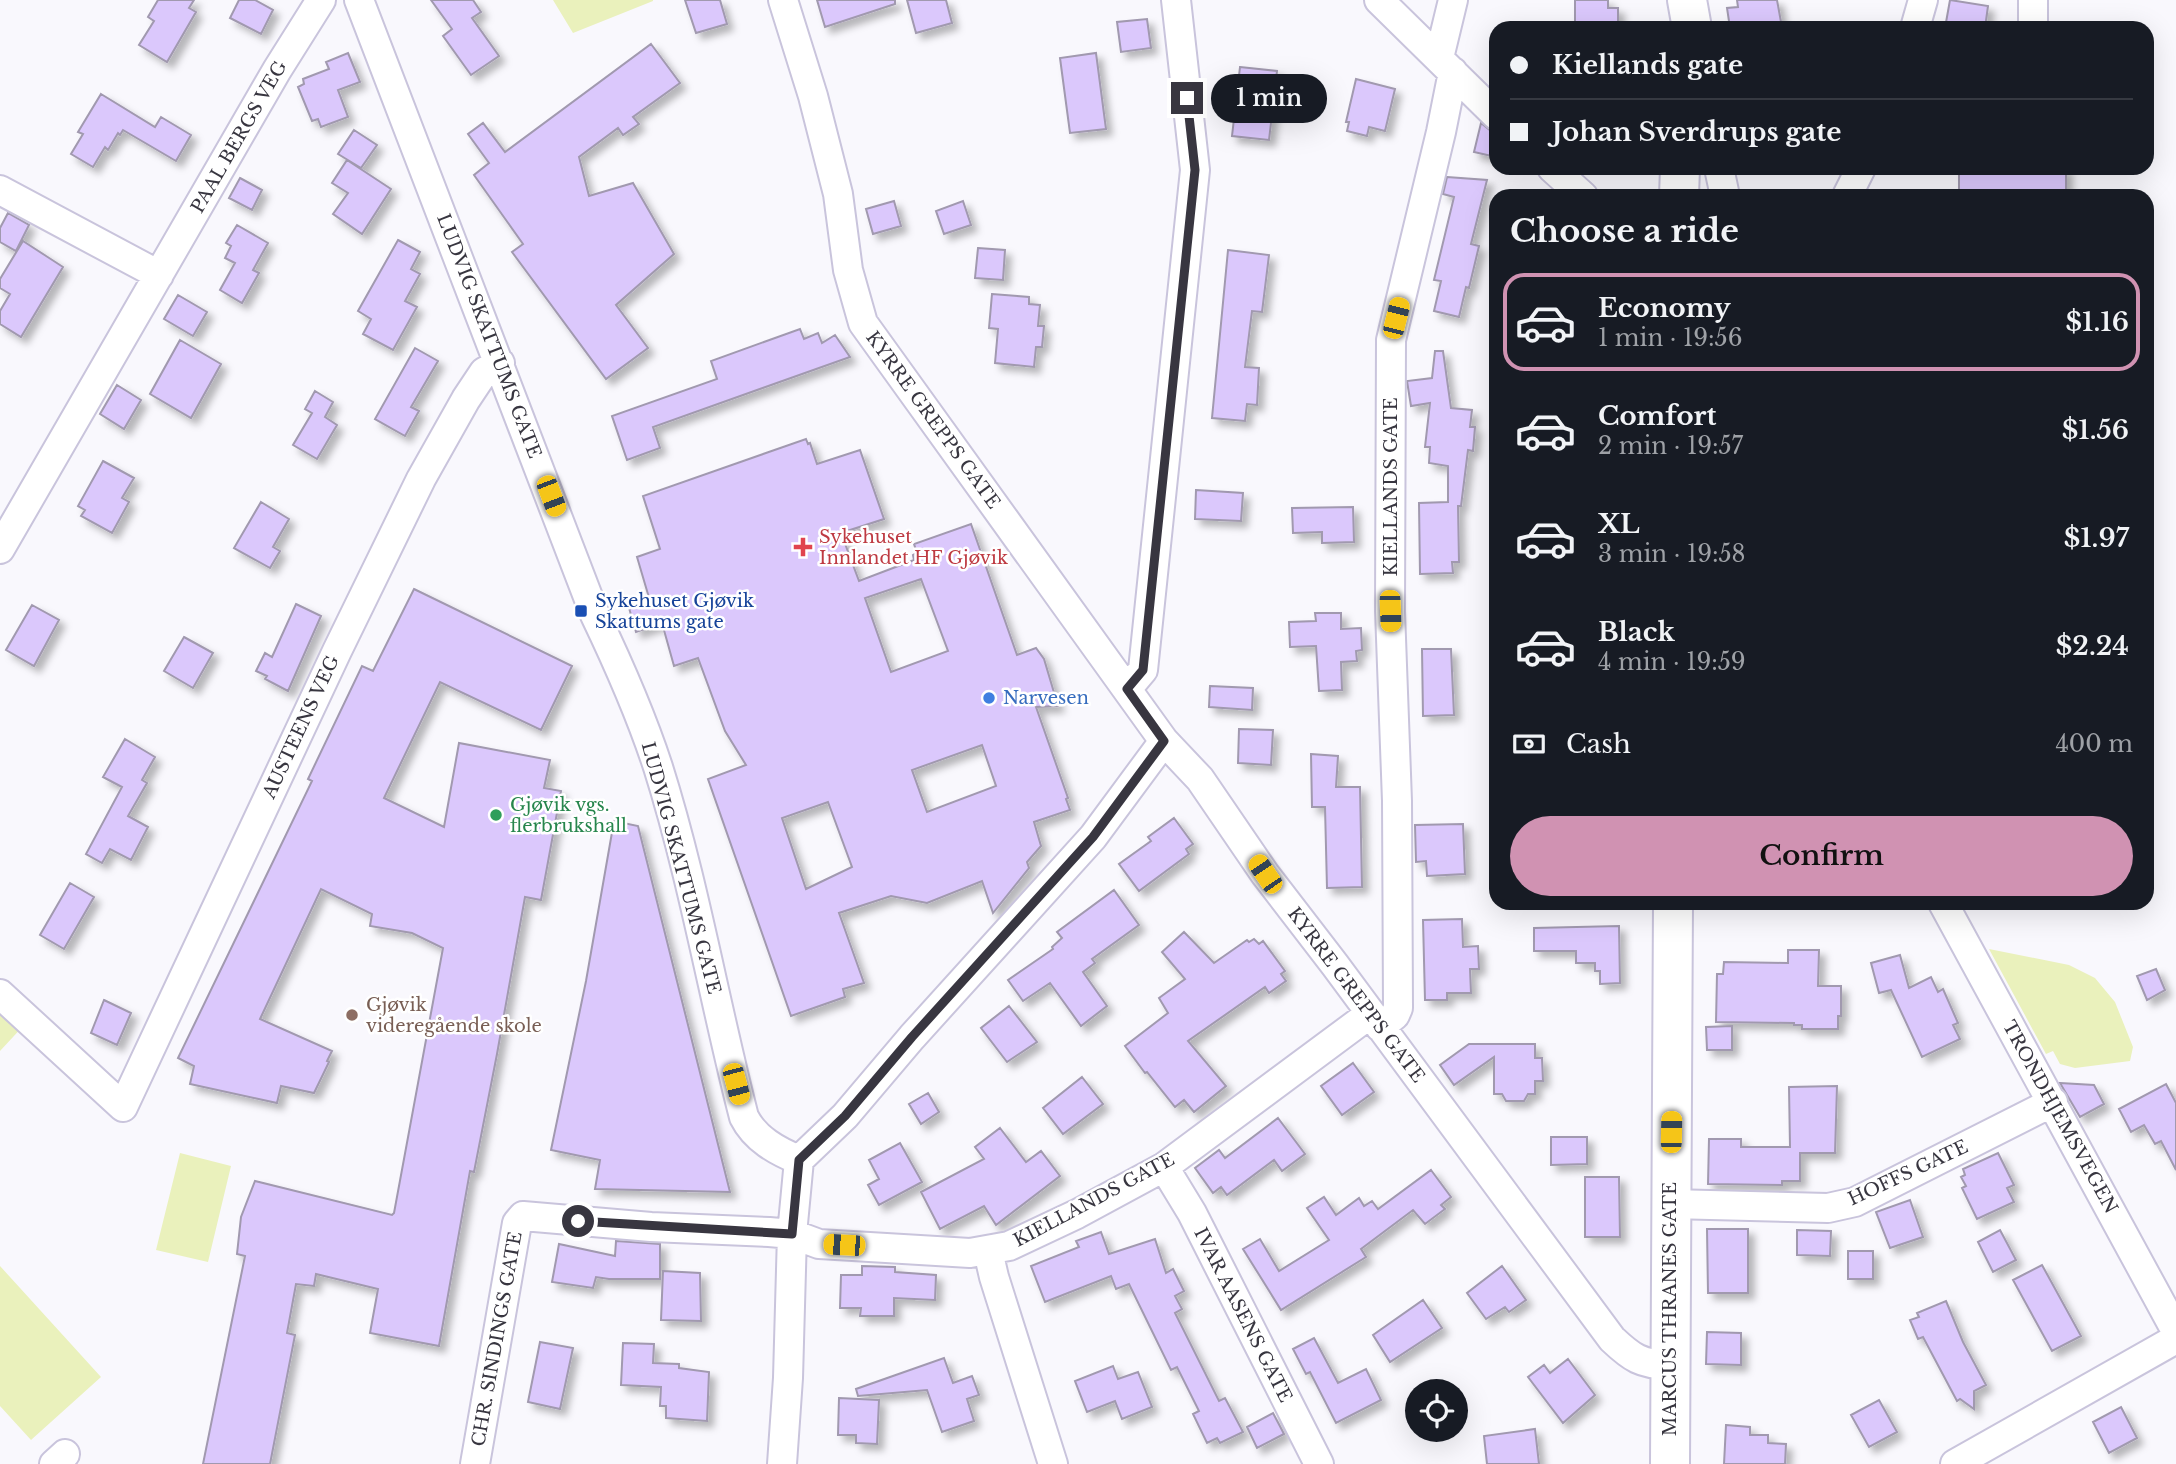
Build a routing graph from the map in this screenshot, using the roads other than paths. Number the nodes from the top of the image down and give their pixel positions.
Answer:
1 (321, 0) edge
2 (359, 0) edge
3 (783, 0) edge
4 (1176, 0) edge
5 (1379, 0) edge
6 (1453, 0) edge
7 (1687, 0) edge
8 (1923, 0) edge
9 (2033, 0) edge
10 (1691, 21) edge
11 (1917, 21) edge
12 (2033, 21) edge
13 (1446, 65) junction
14 (1489, 108) edge
15 (1560, 175) edge
16 (1575, 189) edge
17 (0, 190) edge
18 (159, 275) junction
19 (500, 363) junction
20 (0, 549) edge
21 (1127, 689) junction
22 (1164, 741) junction
23 (1674, 910) edge
24 (1947, 910) edge
25 (0, 993) edge
26 (1375, 1020) junction
27 (2053, 1102) junction
28 (799, 1160) junction
29 (1164, 1167) junction
30 (1670, 1204) junction
31 (523, 1216) joint
32 (792, 1234) junction
33 (988, 1251) junction
34 (2176, 1331) edge
35 (2176, 1339) edge
36 (1670, 1365) junction
37 (475, 1464) edge
38 (782, 1464) edge
39 (1053, 1464) edge
40 (1319, 1464) edge
41 (1670, 1464) edge
42 (1955, 1464) edge

1 - 18 street, PAAL BERGS VEG
2 - 19 street, LUDVIG SKATTUMS GATE
3 - 21 street, KYRRE GREPPS GATE
4 - 21 street
5 - 13 street
6 - 13 street, KIELLANDS GATE
7 - 10 main road
8 - 11 street
9 - 12 street
13 - 14 street
13 - 26 street, KIELLANDS GATE
15 - 16 street
17 - 18 street
18 - 20 street, PAAL BERGS VEG
19 - 25 street, AUSTEENS VEG
19 - 28 street, LUDVIG SKATTUMS GATE
21 - 22 street, KYRRE GREPPS GATE
22 - 26 street, KYRRE GREPPS GATE
22 - 28 street
23 - 30 main road, MARCUS THRANES GATE
24 - 27 street, TRONDHJEMSVEGEN
26 - 29 street, KIELLANDS GATE
26 - 36 street, KYRRE GREPPS GATE
27 - 30 street, HOFFS GATE
27 - 34 street, TRONDHJEMSVEGEN
28 - 32 street
29 - 33 street, KIELLANDS GATE
29 - 40 street, IVAR AASENS GATE
30 - 36 main road, MARCUS THRANES GATE
31 - 32 street, KIELLANDS GATE
31 - 37 street, CHR. SINDINGS GATE
32 - 33 street, KIELLANDS GATE
32 - 38 street
33 - 39 street
35 - 42 street
36 - 41 main road, MARCUS THRANES GATE

